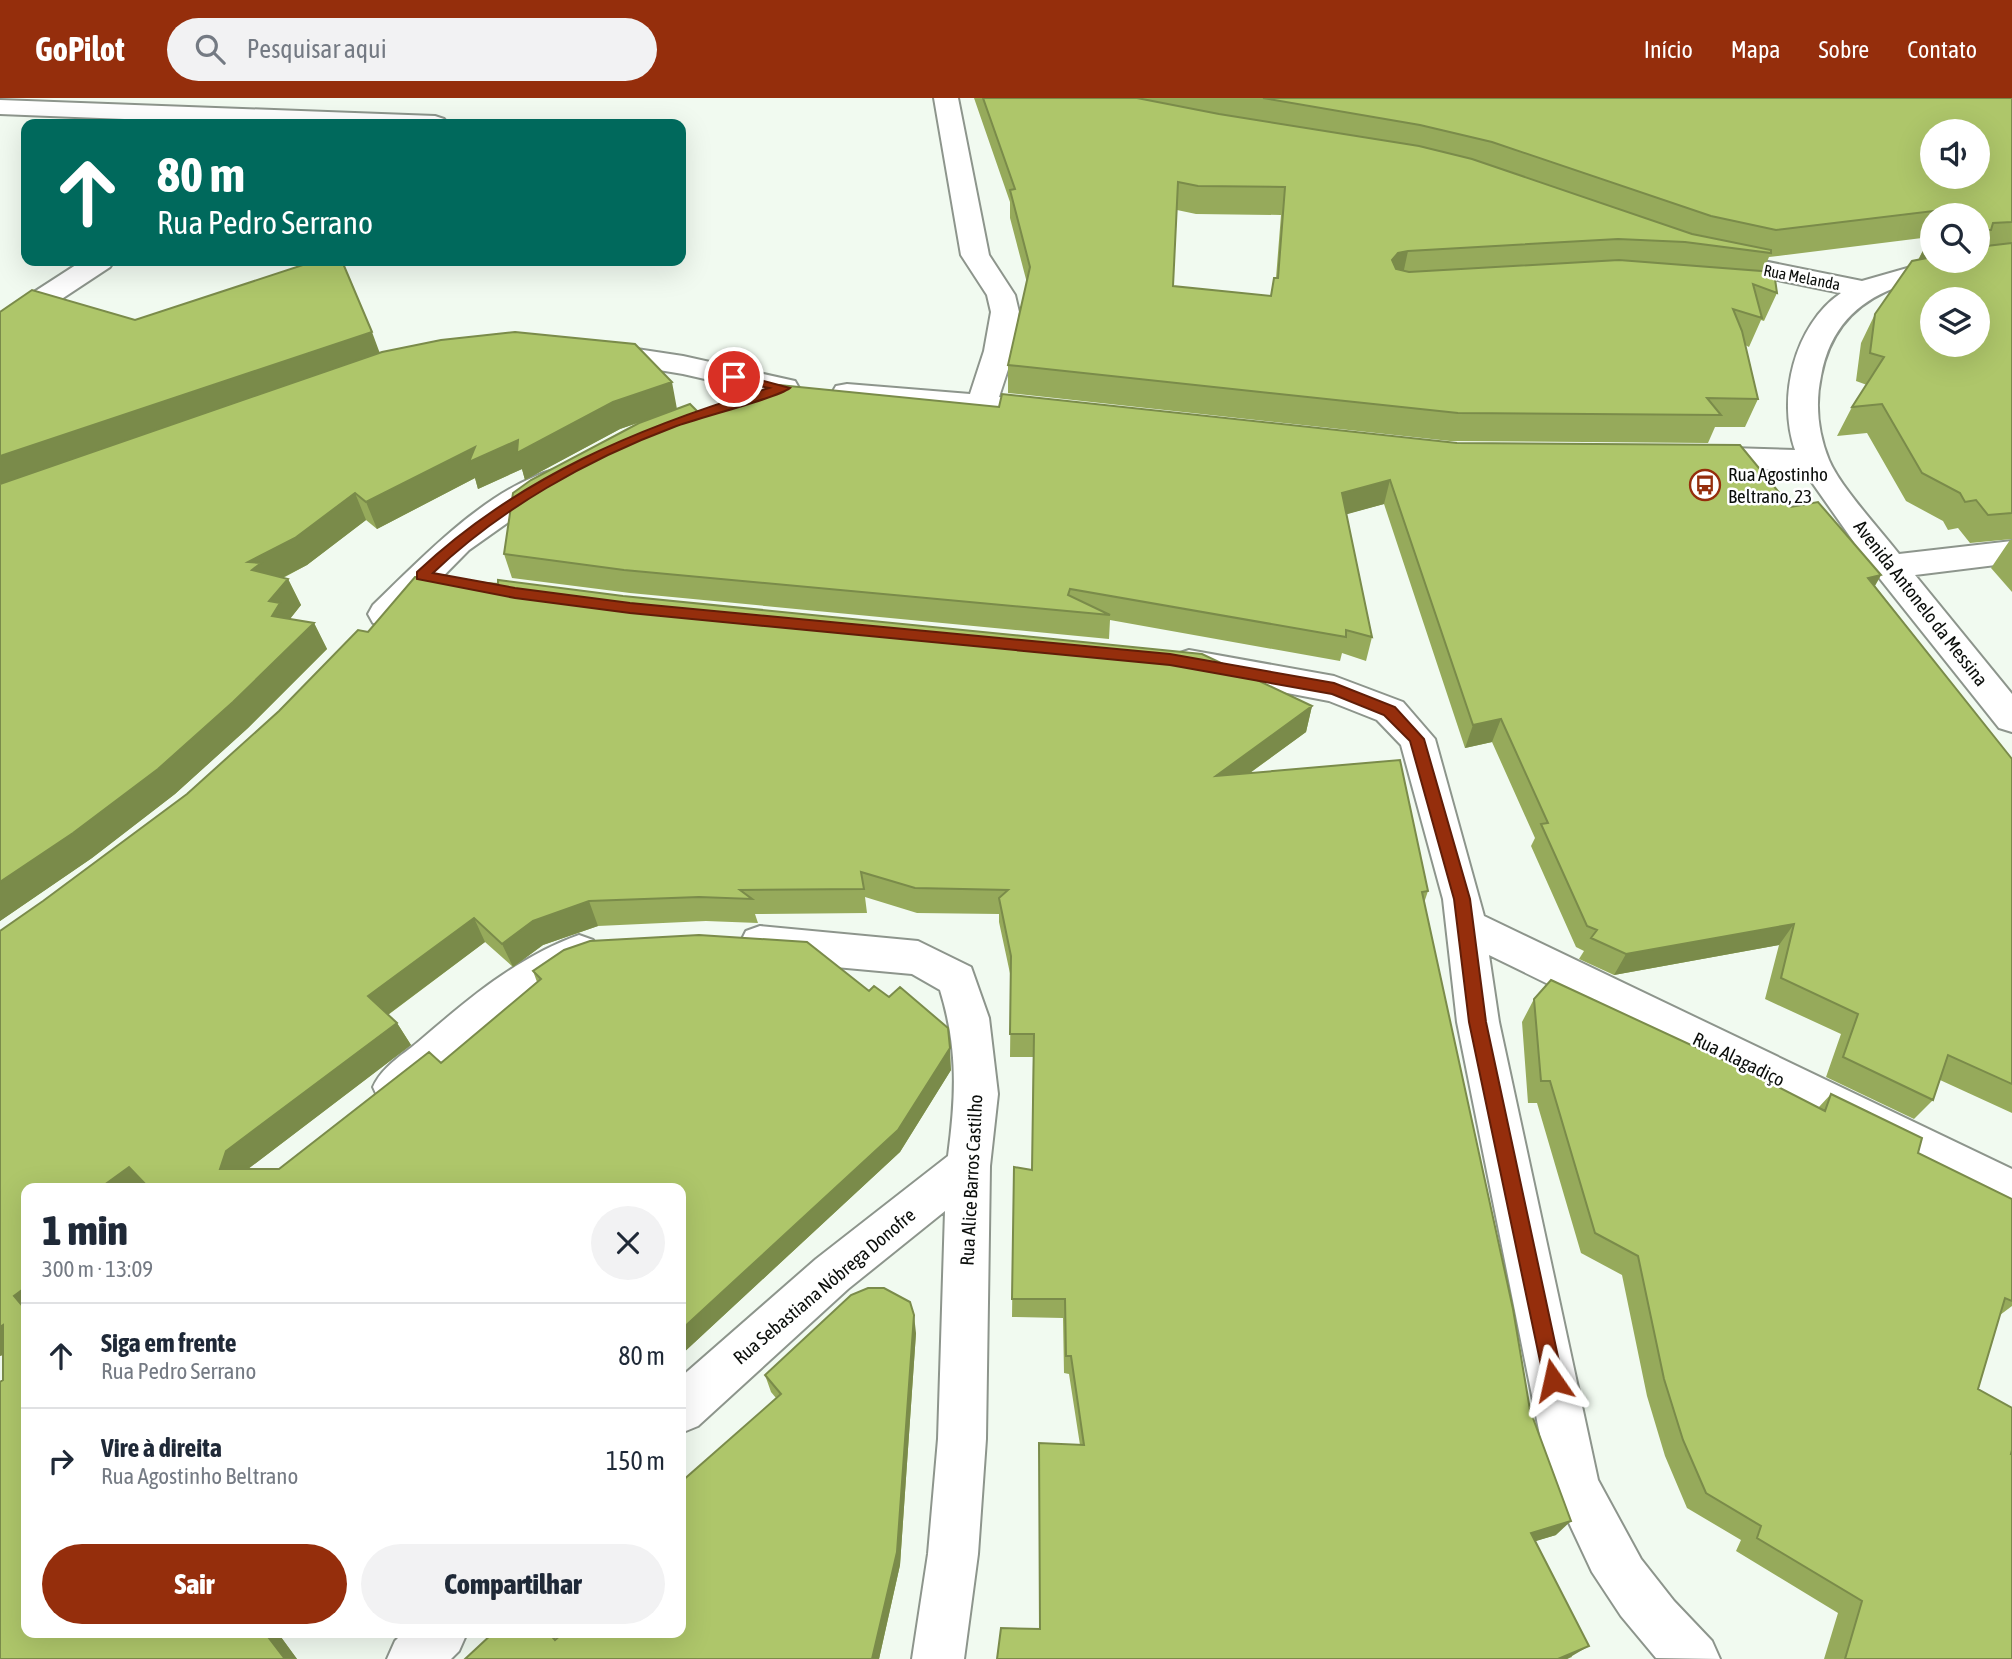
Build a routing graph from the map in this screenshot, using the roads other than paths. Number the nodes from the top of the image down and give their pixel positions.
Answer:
1 (946, 98) edge
2 (0, 107) edge
3 (307, 119) edge
4 (1692, 254) edge
5 (2012, 258) edge
6 (92, 266) edge
7 (1713, 285) edge
8 (1854, 298) junction
9 (0, 327) edge
10 (570, 350) edge
11 (806, 390) junction
12 (982, 403) junction
13 (721, 407) edge
14 (1078, 413) edge
15 (1670, 456) edge
16 (1814, 461) junction
17 (585, 464) edge
18 (2012, 552) edge
19 (1889, 567) junction
20 (422, 575) junction
21 (462, 583) edge
22 (360, 639) edge
23 (1156, 658) edge
24 (2012, 719) edge
25 (1467, 926) junction
26 (719, 941) edge
27 (612, 945) edge
28 (364, 1111) edge
29 (968, 1166) junction
30 (2012, 1191) edge
31 (686, 1405) edge
32 (436, 1638) edge
33 (413, 1659) edge
34 (939, 1659) edge
35 (1693, 1659) edge

1 - 12 street
2 - 3 street
4 - 8 street, Rua Melanda
5 - 8 street
6 - 9 street
7 - 8 street
8 - 16 street, Avenida Antonelo da Messina
10 - 11 street
11 - 12 street
11 - 13 street
12 - 14 street
15 - 16 street
16 - 19 street, Avenida Antonelo da Messina
17 - 20 street
18 - 19 street
19 - 24 street, Avenida Antonelo da Messina
20 - 21 street
20 - 22 street
23 - 25 street
25 - 30 street, Rua Alagadiço
25 - 35 street
26 - 29 street, Rua Alice Barros Castilho
27 - 28 street
29 - 31 street, Rua Sebastiana Nóbrega Donofre
29 - 34 street, Rua Alice Barros Castilho
32 - 33 street

